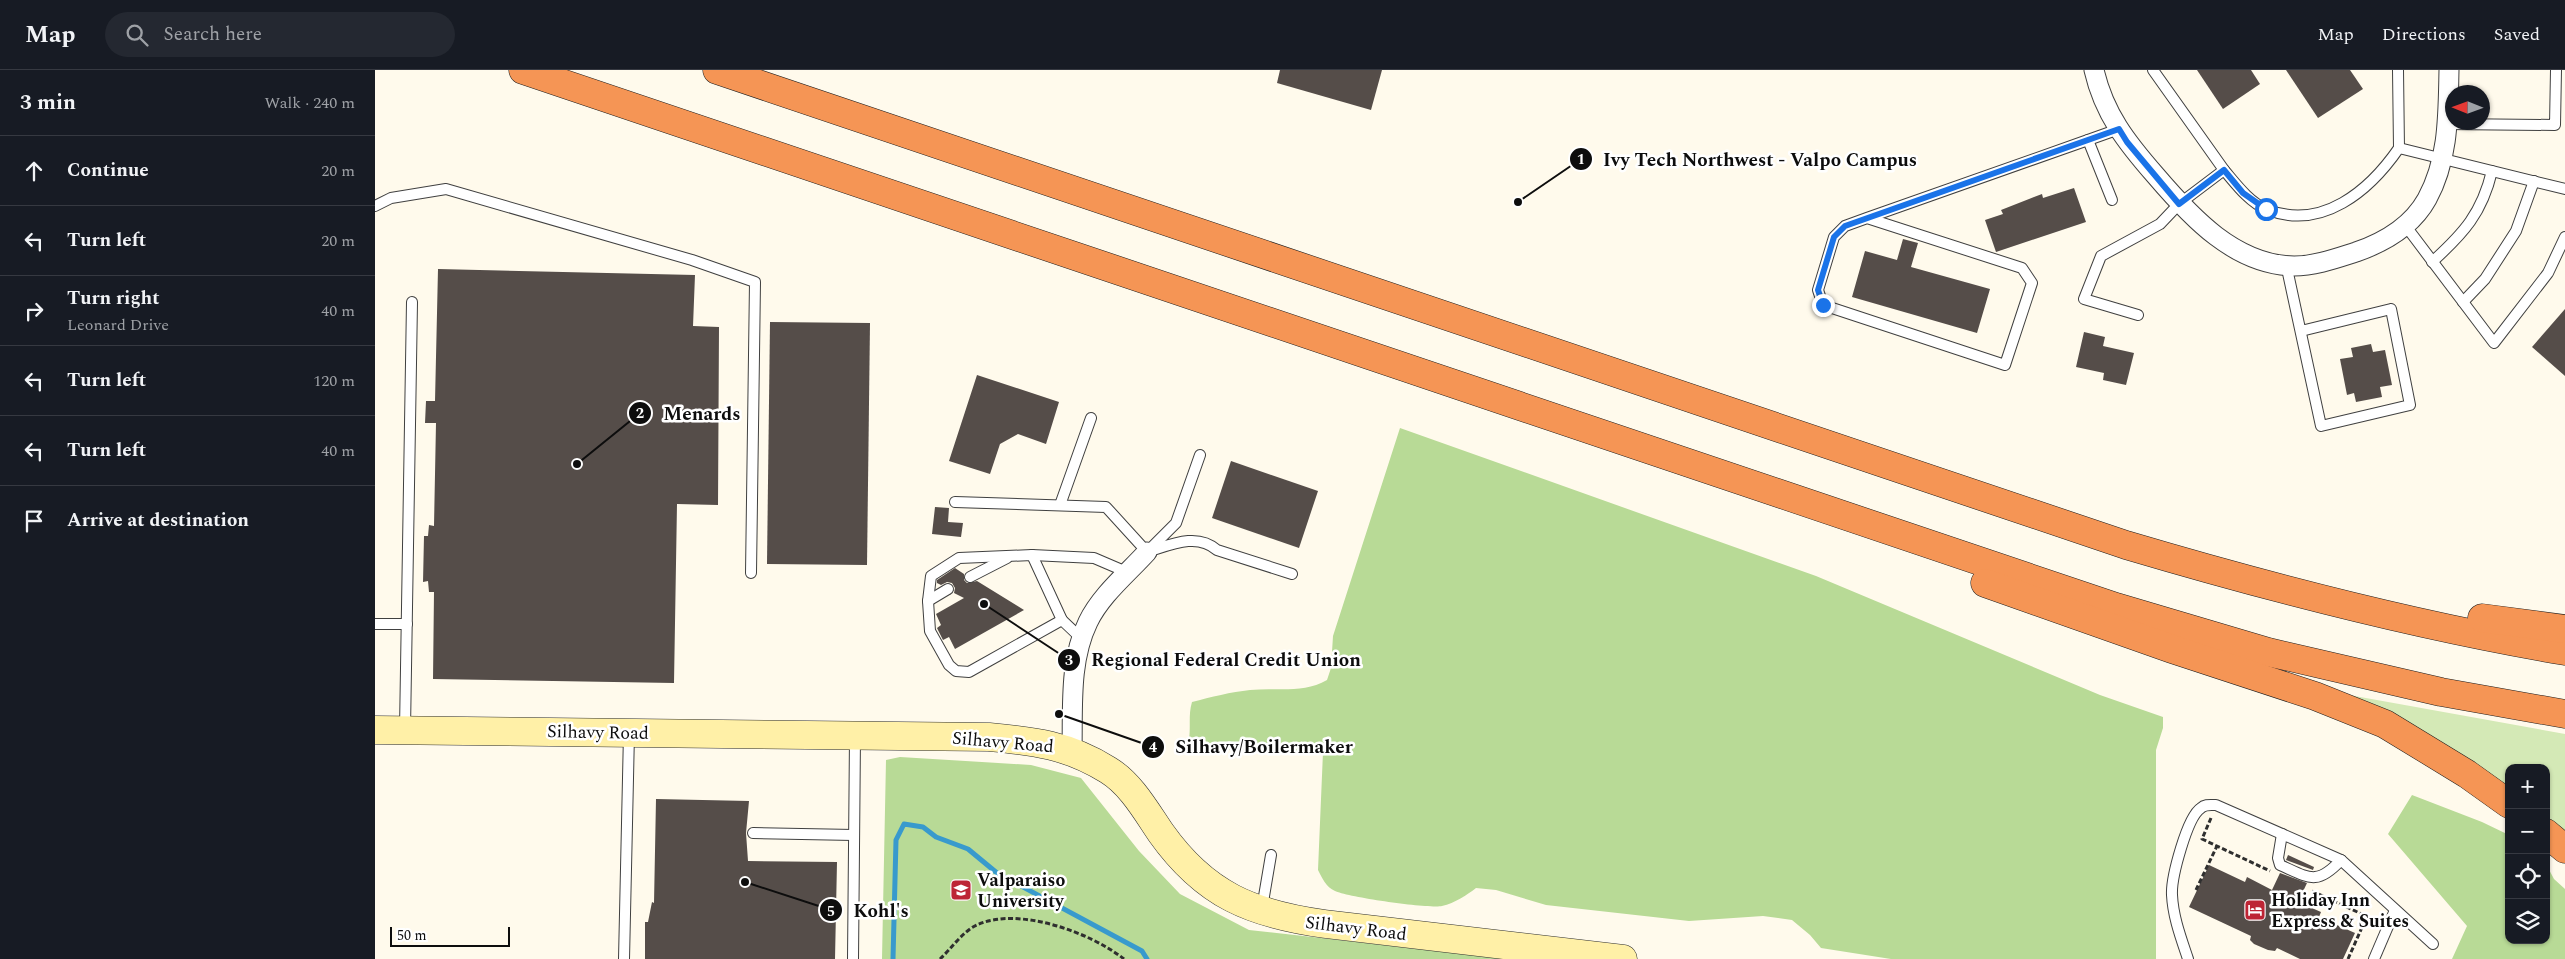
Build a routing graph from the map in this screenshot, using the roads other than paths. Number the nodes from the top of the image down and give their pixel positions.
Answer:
1 (523, 70) edge
2 (717, 70) edge
3 (738, 70) edge
4 (2094, 70) edge
5 (2153, 70) edge
6 (2398, 70) edge
7 (2449, 70) edge
8 (2556, 70) edge
9 (2448, 85) edge
10 (788, 94) junction
11 (2490, 124) edge
12 (2119, 129) junction
13 (2446, 130) edge
14 (2088, 140) junction
15 (2399, 148) junction
16 (2443, 159) junction
17 (2224, 170) junction
18 (2493, 171) junction
19 (2534, 181) junction
20 (2565, 189) edge
21 (2112, 200) dead end
22 (2179, 204) junction
23 (375, 206) edge
24 (1867, 218) junction
25 (2405, 225) junction
26 (2565, 237) edge
27 (2433, 262) junction
28 (2286, 264) junction
29 (412, 302) dead end
30 (2463, 302) junction
31 (2138, 315) dead end
32 (2301, 331) junction
33 (1091, 418) dead end
34 (1200, 455) dead end
35 (955, 502) dead end
36 (1060, 505) junction
37 (1852, 518) junction
38 (1147, 552) junction
39 (1032, 555) junction
40 (1010, 556) junction
41 (1129, 572) junction
42 (751, 573) dead end
43 (1292, 574) dead end
44 (970, 577) dead end
45 (948, 589) dead end
46 (928, 601) junction
47 (2387, 616) junction
48 (1062, 620) junction
49 (375, 624) edge
50 (407, 624) junction
51 (2565, 629) edge
52 (1082, 639) junction
53 (2565, 651) edge
54 (2565, 714) edge
55 (375, 730) edge
56 (405, 730) junction
57 (629, 732) junction
58 (855, 736) junction
59 (1072, 750) junction
60 (2505, 801) edge
61 (753, 833) dead end
62 (2282, 834) junction
63 (854, 835) junction
64 (2550, 836) edge
65 (2565, 849) edge
66 (1271, 855) dead end
67 (2341, 860) junction
68 (2395, 910) junction
69 (1261, 912) junction
70 (2433, 944) dead end
71 (624, 959) edge
72 (853, 959) edge
73 (1623, 959) edge
74 (2188, 959) edge
75 (2373, 959) edge

1 - 37 highway
2 - 10 highway
3 - 10 highway
4 - 12 street
5 - 17 lane
6 - 15 lane
7 - 9 street
8 - 11 lane
10 - 47 highway
12 - 14 lane
12 - 22 street
13 - 16 street
14 - 21 lane
14 - 24 lane
15 - 16 lane
15 - 17 lane
16 - 18 lane
16 - 25 street
17 - 22 lane
18 - 19 lane
18 - 27 lane
19 - 20 lane
19 - 30 lane
22 - 28 street
22 - 31 lane
23 - 42 lane
24 - 24 lane
25 - 27 lane
25 - 28 street
26 - 30 lane
27 - 30 lane
28 - 32 lane
29 - 50 lane
32 - 32 lane
33 - 36 lane
34 - 38 lane
35 - 36 lane
36 - 38 lane
37 - 54 highway
37 - 60 highway
38 - 41 street
38 - 43 lane
39 - 40 lane
39 - 41 lane
39 - 48 lane
40 - 44 lane
40 - 46 lane
41 - 52 street
45 - 46 lane
46 - 48 lane
47 - 51 highway
47 - 53 highway
48 - 52 lane
49 - 50 lane
50 - 56 lane
52 - 59 street
55 - 56 street, Silhavy Road
56 - 57 street, Silhavy Road
57 - 58 street, Silhavy Road
57 - 71 lane
58 - 59 street, Silhavy Road
58 - 63 lane
59 - 69 street, Silhavy Road
61 - 63 lane
62 - 67 lane
62 - 67 lane
62 - 74 lane
63 - 72 lane
64 - 65 highway
66 - 69 lane
67 - 68 lane
68 - 70 lane
68 - 75 lane
69 - 73 street, Silhavy Road

